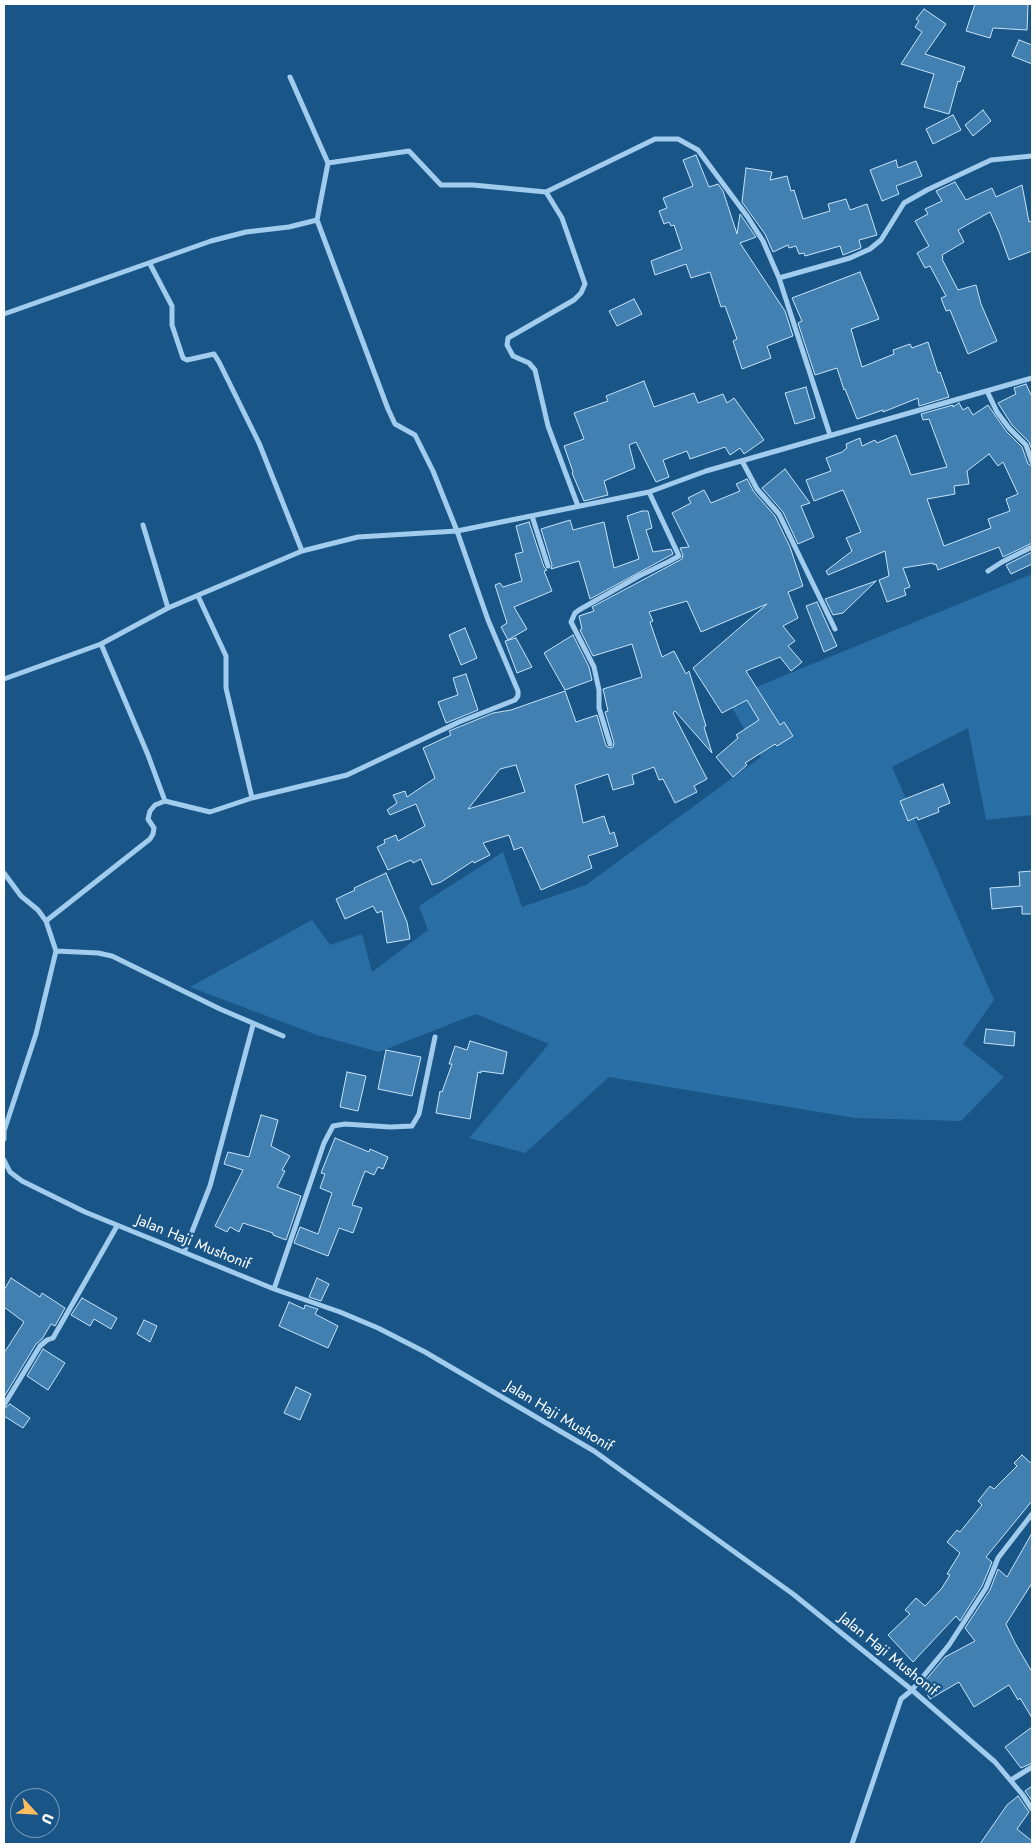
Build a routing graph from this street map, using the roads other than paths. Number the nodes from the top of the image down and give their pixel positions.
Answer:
1 (290, 76) dead end
2 (1032, 156) edge
3 (328, 163) junction
4 (546, 192) junction
5 (317, 220) junction
6 (150, 264) junction
7 (779, 278) junction
8 (4, 314) edge
9 (1032, 378) edge
10 (987, 392) junction
11 (830, 435) junction
12 (742, 461) junction
13 (1032, 462) edge
14 (650, 492) junction
15 (578, 506) junction
16 (532, 516) junction
17 (143, 525) dead end
18 (457, 531) junction
19 (1032, 547) edge
20 (302, 551) junction
21 (548, 566) dead end
22 (988, 572) dead end
23 (198, 596) junction
24 (168, 608) junction
25 (835, 629) dead end
26 (101, 644) junction
27 (4, 679) edge
28 (610, 744) dead end
29 (252, 798) junction
30 (165, 801) junction
31 (4, 873) edge
32 (46, 921) junction
33 (56, 951) junction
34 (253, 1025) junction
35 (283, 1036) dead end
36 (435, 1037) dead end
37 (4, 1131) edge
38 (4, 1139) edge
39 (4, 1162) edge
40 (117, 1226) junction
41 (184, 1252) junction
42 (274, 1288) junction
43 (4, 1405) edge
44 (1032, 1514) edge
45 (912, 1690) junction
46 (1032, 1767) edge
47 (1011, 1780) junction
48 (1032, 1809) edge
49 (852, 1844) edge

1 - 3 street
2 - 7 street
3 - 4 street
3 - 5 street
4 - 7 street
4 - 15 street
5 - 6 street
5 - 18 street
6 - 8 street
6 - 20 street
7 - 11 street
9 - 10 street
10 - 11 street
10 - 13 street
11 - 12 street
12 - 14 street
12 - 25 street
14 - 15 street
14 - 28 street
15 - 16 street
16 - 18 street
16 - 21 street
17 - 24 street
18 - 20 street
18 - 29 street
19 - 22 street
20 - 23 street
23 - 24 street
23 - 29 street
24 - 26 street
26 - 27 street
26 - 30 street
29 - 30 street
30 - 32 street
31 - 32 street
32 - 33 street
33 - 34 street
33 - 37 street
34 - 35 street
34 - 41 street
36 - 42 street
37 - 38 street
39 - 40 street, Jalan Haji Mushonif
40 - 41 street, Jalan Haji Mushonif
40 - 43 street
41 - 42 street, Jalan Haji Mushonif
42 - 45 street, Jalan Haji Mushonif
44 - 45 street
45 - 47 street, Jalan Haji Mushonif
45 - 49 street
46 - 47 street
47 - 48 street, Jalan Haji Mushonif

